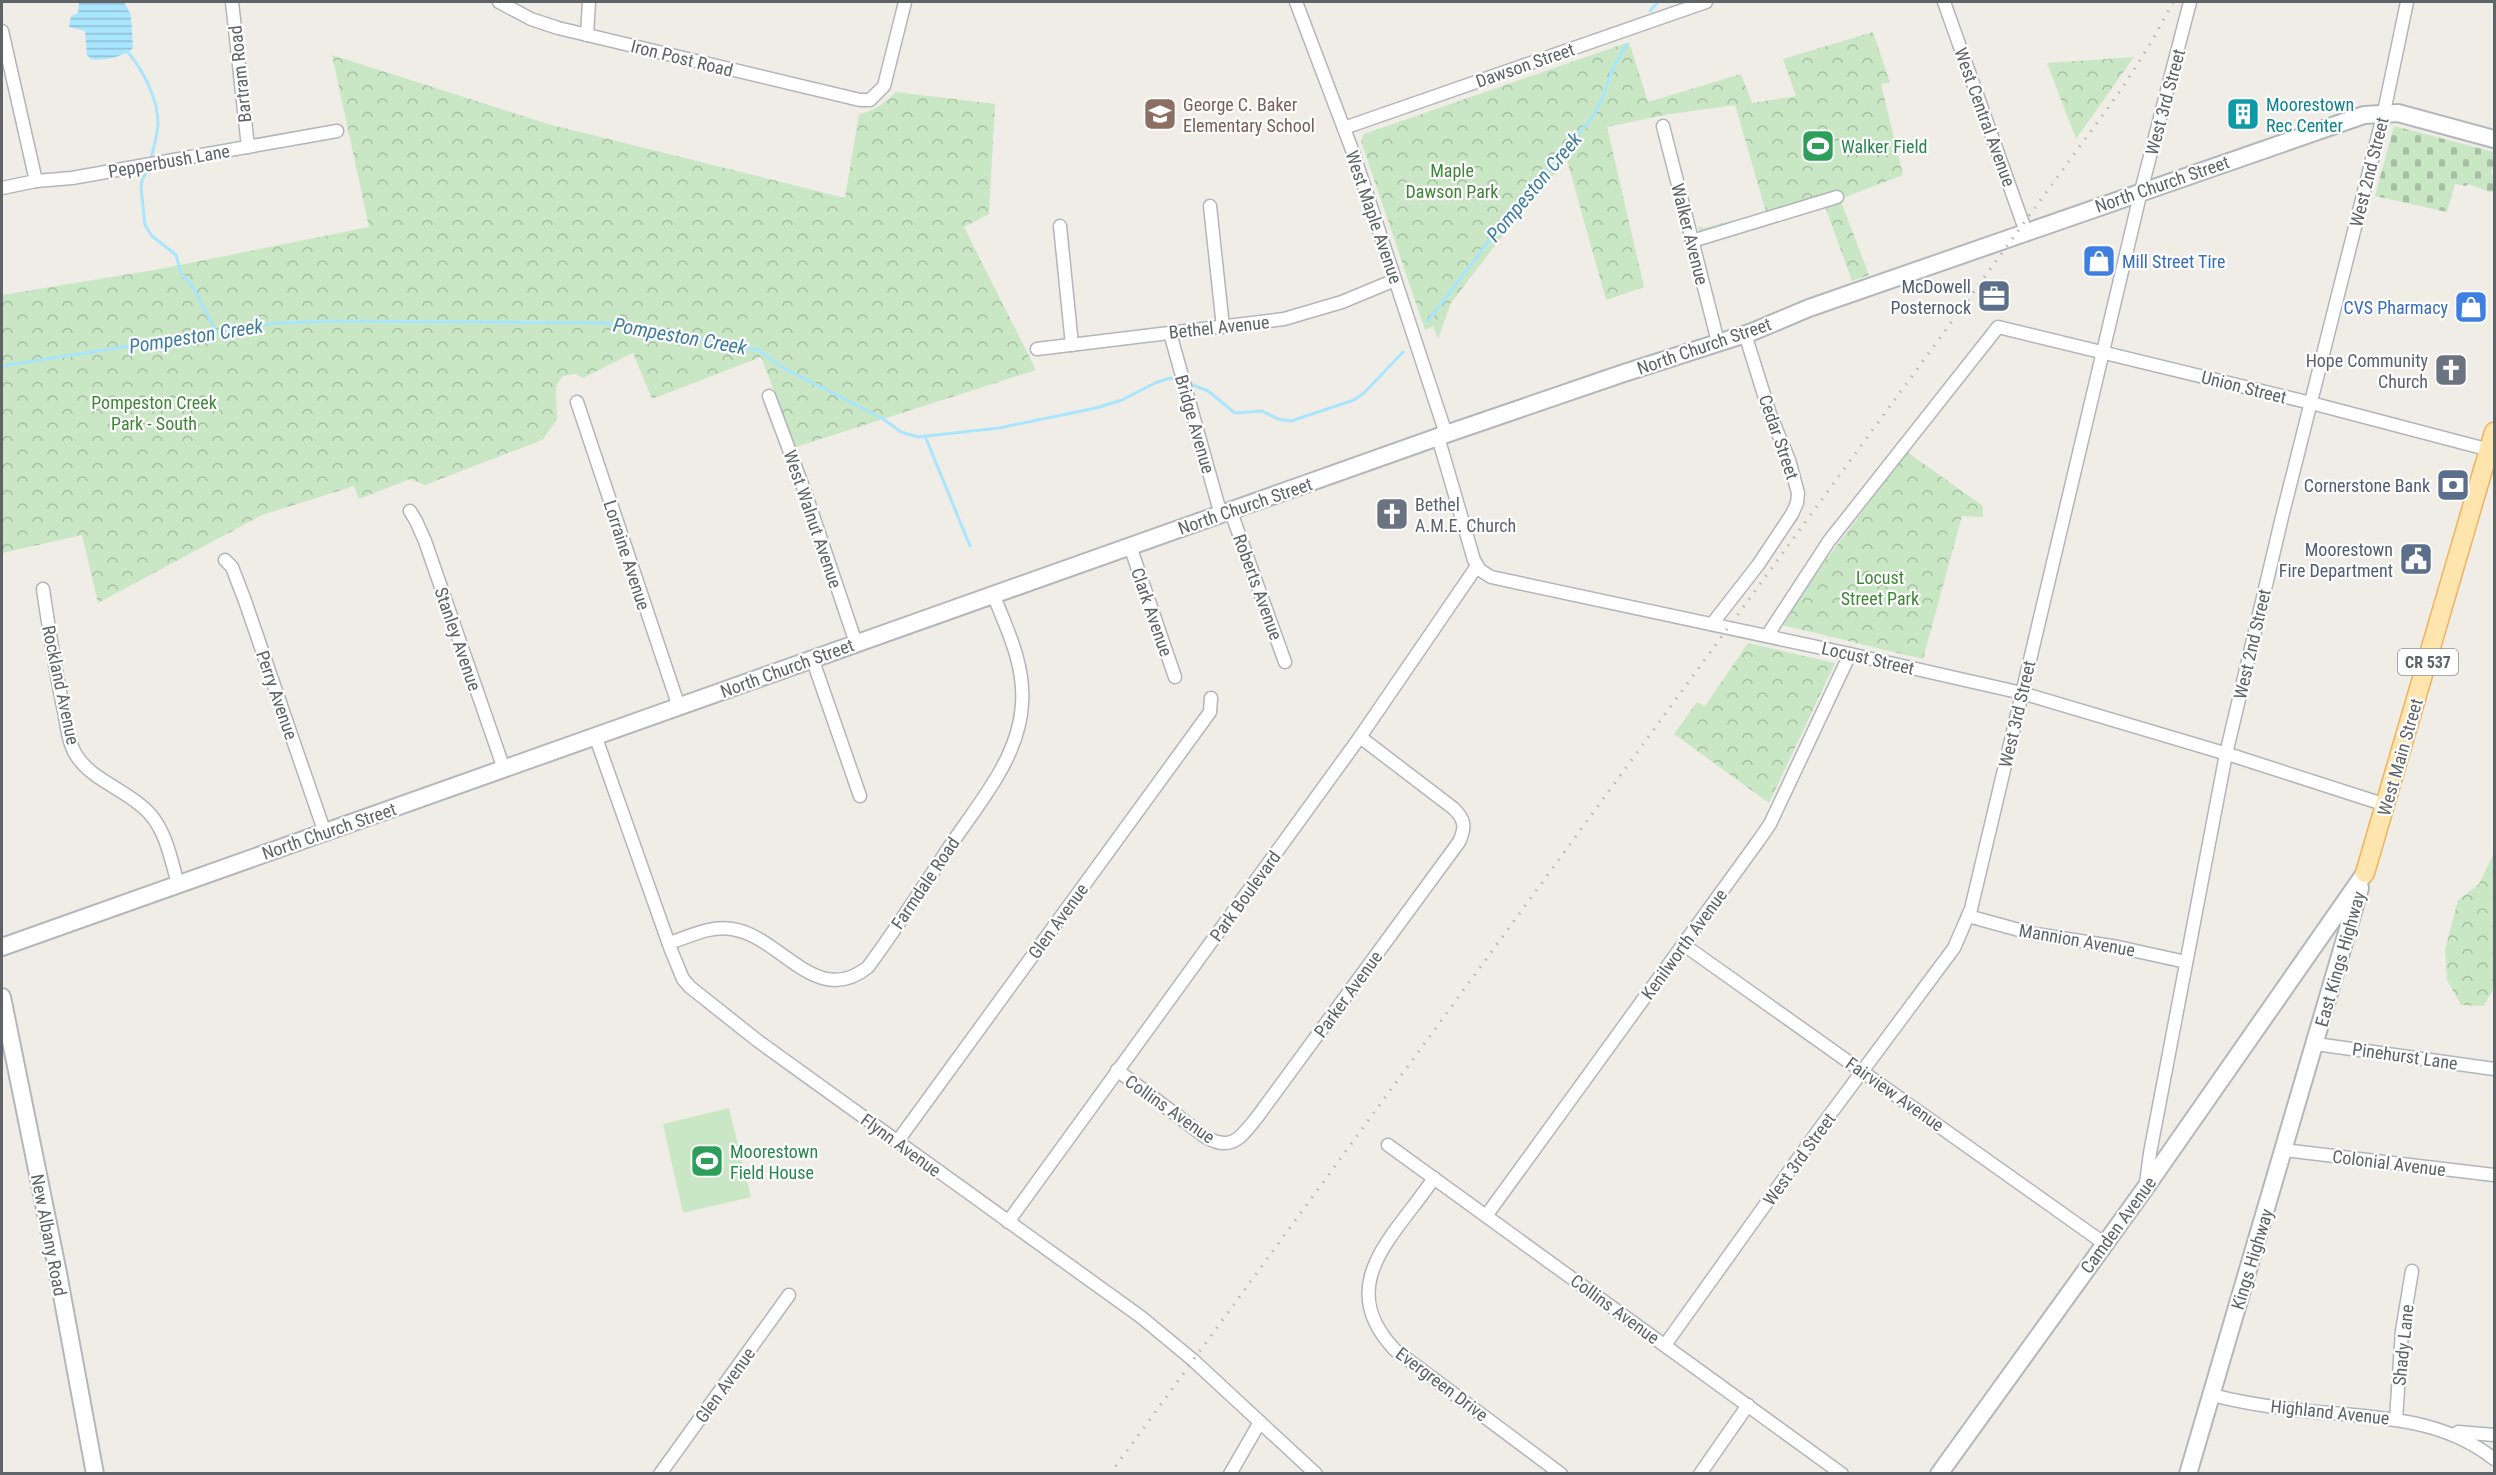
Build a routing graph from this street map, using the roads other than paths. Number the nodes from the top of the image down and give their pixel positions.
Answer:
1 (232, 2) edge
2 (499, 2) edge
3 (589, 2) edge
4 (905, 2) edge
5 (1296, 2) edge
6 (1706, 2) edge
7 (1944, 2) edge
8 (2190, 2) edge
9 (2407, 2) edge
10 (2, 31) edge
11 (587, 35) junction
12 (2384, 112) junction
13 (1663, 126) dead end
14 (1344, 128) junction
15 (337, 131) dead end
16 (2494, 139) edge
17 (248, 147) junction
18 (36, 181) junction
19 (2, 188) edge
20 (2141, 191) junction
21 (1837, 197) dead end
22 (1210, 206) dead end
23 (1060, 226) dead end
24 (2026, 232) junction
25 (1692, 241) junction
26 (1395, 280) junction
27 (1223, 327) junction
28 (1170, 333) junction
29 (1745, 334) junction
30 (1718, 342) junction
31 (1072, 345) junction
32 (1037, 349) dead end
33 (2103, 352) junction
34 (769, 396) dead end
35 (577, 402) dead end
36 (2311, 403) junction
37 (1442, 436) junction
38 (2492, 441) edge
39 (410, 511) dead end
40 (1226, 513) junction
41 (1130, 546) junction
42 (225, 560) dead end
43 (1477, 566) junction
44 (43, 589) dead end
45 (993, 594) junction
46 (1712, 624) junction
47 (1767, 636) junction
48 (856, 643) junction
49 (1850, 654) junction
50 (812, 658) junction
51 (1285, 662) dead end
52 (1175, 677) dead end
53 (2022, 693) junction
54 (1211, 698) dead end
55 (678, 707) junction
56 (1360, 737) junction
57 (596, 738) junction
58 (2226, 754) junction
59 (504, 769) junction
60 (860, 796) dead end
61 (2386, 805) junction
62 (325, 833) junction
63 (2365, 873) junction
64 (178, 884) junction
65 (1968, 916) junction
66 (669, 944) junction
67 (1684, 945) junction
68 (2, 947) edge
69 (2339, 959) junction
70 (2186, 962) junction
71 (2296, 974) junction
72 (2, 996) edge
73 (2316, 1044) junction
74 (2494, 1069) edge
75 (1117, 1070) junction
76 (1863, 1071) junction
77 (897, 1142) junction
78 (1225, 1143) joint
79 (1388, 1145) dead end
80 (2284, 1150) junction
81 (2494, 1175) edge
82 (1434, 1178) junction
83 (2146, 1187) junction
84 (1486, 1216) junction
85 (1008, 1222) junction
86 (2104, 1244) junction
87 (2412, 1271) dead end
88 (789, 1295) dead end
89 (1665, 1345) junction
90 (2212, 1395) junction
91 (1748, 1405) junction
92 (2396, 1419) junction
93 (1260, 1422) junction
94 (2447, 1431) junction
95 (2494, 1435) edge
96 (2494, 1459) edge
97 (95, 1473) edge
98 (660, 1473) edge
99 (1230, 1473) edge
100 (1316, 1473) edge
101 (1561, 1473) edge
102 (1700, 1473) edge
103 (1842, 1473) edge
104 (1938, 1473) edge
105 (2188, 1473) edge

1 - 17 street, Bartram Road
2 - 11 street, Iron Post Road
3 - 11 street
4 - 11 street, Iron Post Road
5 - 14 street, West Maple Avenue
6 - 14 street, Dawson Street
7 - 24 street, West Central Avenue
8 - 20 street, West 3rd Street
9 - 12 street, West 2nd Street
10 - 18 street
12 - 16 main road, North Church Street
12 - 20 main road, North Church Street
12 - 36 street, West 2nd Street
13 - 25 street, Walker Avenue
14 - 26 street, West Maple Avenue
15 - 17 street, Pepperbush Lane
17 - 18 street, Pepperbush Lane
18 - 19 street, Pepperbush Lane
20 - 24 main road, North Church Street
20 - 33 street, West 3rd Street
21 - 25 street
22 - 27 street
23 - 31 street
24 - 29 main road, North Church Street
25 - 30 street, Walker Avenue
26 - 27 street, Bethel Avenue
26 - 37 street, West Maple Avenue
27 - 28 street, Bethel Avenue
28 - 31 street, Bethel Avenue
28 - 40 street, Bridge Avenue
29 - 30 main road, North Church Street
29 - 46 street, Cedar Street
30 - 37 main road, North Church Street
31 - 32 street, Bethel Avenue
33 - 36 street, Union Street
33 - 47 street, Union Street
33 - 53 street, West 3rd Street
34 - 48 street, West Walnut Avenue
35 - 55 street, Lorraine Avenue
36 - 38 street, Union Street
36 - 58 street, West 2nd Street
37 - 40 main road, North Church Street
37 - 43 street
38 - 61 main road, West Main Street / CR 537
39 - 59 street, Stanley Avenue
40 - 41 main road, North Church Street
40 - 51 street, Roberts Avenue
41 - 45 main road, North Church Street
41 - 52 street, Clark Avenue
42 - 62 street, Perry Avenue
43 - 46 street, Locust Street
43 - 56 street, Park Boulevard
44 - 64 street, Rockland Avenue
45 - 48 main road, North Church Street
45 - 66 street, Farmdale Road
46 - 47 street, Locust Street
47 - 49 street, Locust Street
48 - 50 main road, North Church Street
49 - 53 street, Locust Street
49 - 67 street, Kenilworth Avenue
50 - 55 main road, North Church Street
50 - 60 street
53 - 58 street, Locust Street
53 - 65 street, West 3rd Street
54 - 77 street, Glen Avenue
55 - 57 main road, North Church Street
56 - 75 street, Park Boulevard
56 - 78 street, Parker Avenue
57 - 59 main road, North Church Street
57 - 66 street, Flynn Avenue
58 - 61 street, Locust Street
58 - 70 street, West 2nd Street
59 - 62 main road, North Church Street
61 - 63 main road, West Main Street / CR 537
62 - 64 main road, North Church Street
63 - 69 main road, East Kings Highway / CR 537
63 - 71 main road, Camden Avenue / CR 537
64 - 68 main road, North Church Street
65 - 70 street, Mannion Avenue
65 - 76 street, West 3rd Street
66 - 77 street, Flynn Avenue
67 - 76 street, Fairview Avenue
67 - 84 street, Kenilworth Avenue
69 - 71 main road, Camden Avenue / CR 537
69 - 73 main road, East Kings Highway
70 - 83 street, West 2nd Street
71 - 83 main road, Camden Avenue / CR 537
72 - 97 main road, New Albany Road
73 - 74 street, Pinehurst Lane
73 - 80 main road, Kings Highway
75 - 78 street, Collins Avenue
75 - 85 street, Park Boulevard
76 - 86 street, Fairview Avenue
76 - 89 street, West 3rd Street
77 - 85 street, Flynn Avenue
79 - 82 street, Collins Avenue
80 - 81 street, Colonial Avenue
80 - 90 main road, Kings Highway
82 - 84 street, Collins Avenue
82 - 101 street, Evergreen Drive
83 - 86 main road, Camden Avenue / CR 537
84 - 89 street, Collins Avenue
85 - 93 street, Flynn Avenue
86 - 104 main road, Camden Avenue / CR 537
87 - 92 street, Shady Lane
88 - 98 street, Glen Avenue
89 - 91 street, Collins Avenue
90 - 92 street, Highland Avenue
90 - 105 main road, Kings Highway
91 - 102 street
91 - 103 street, Collins Avenue
92 - 94 street, Highland Avenue
93 - 99 street
93 - 100 street, Flynn Avenue
94 - 95 street, Highland Avenue
94 - 96 street, Highland Avenue

